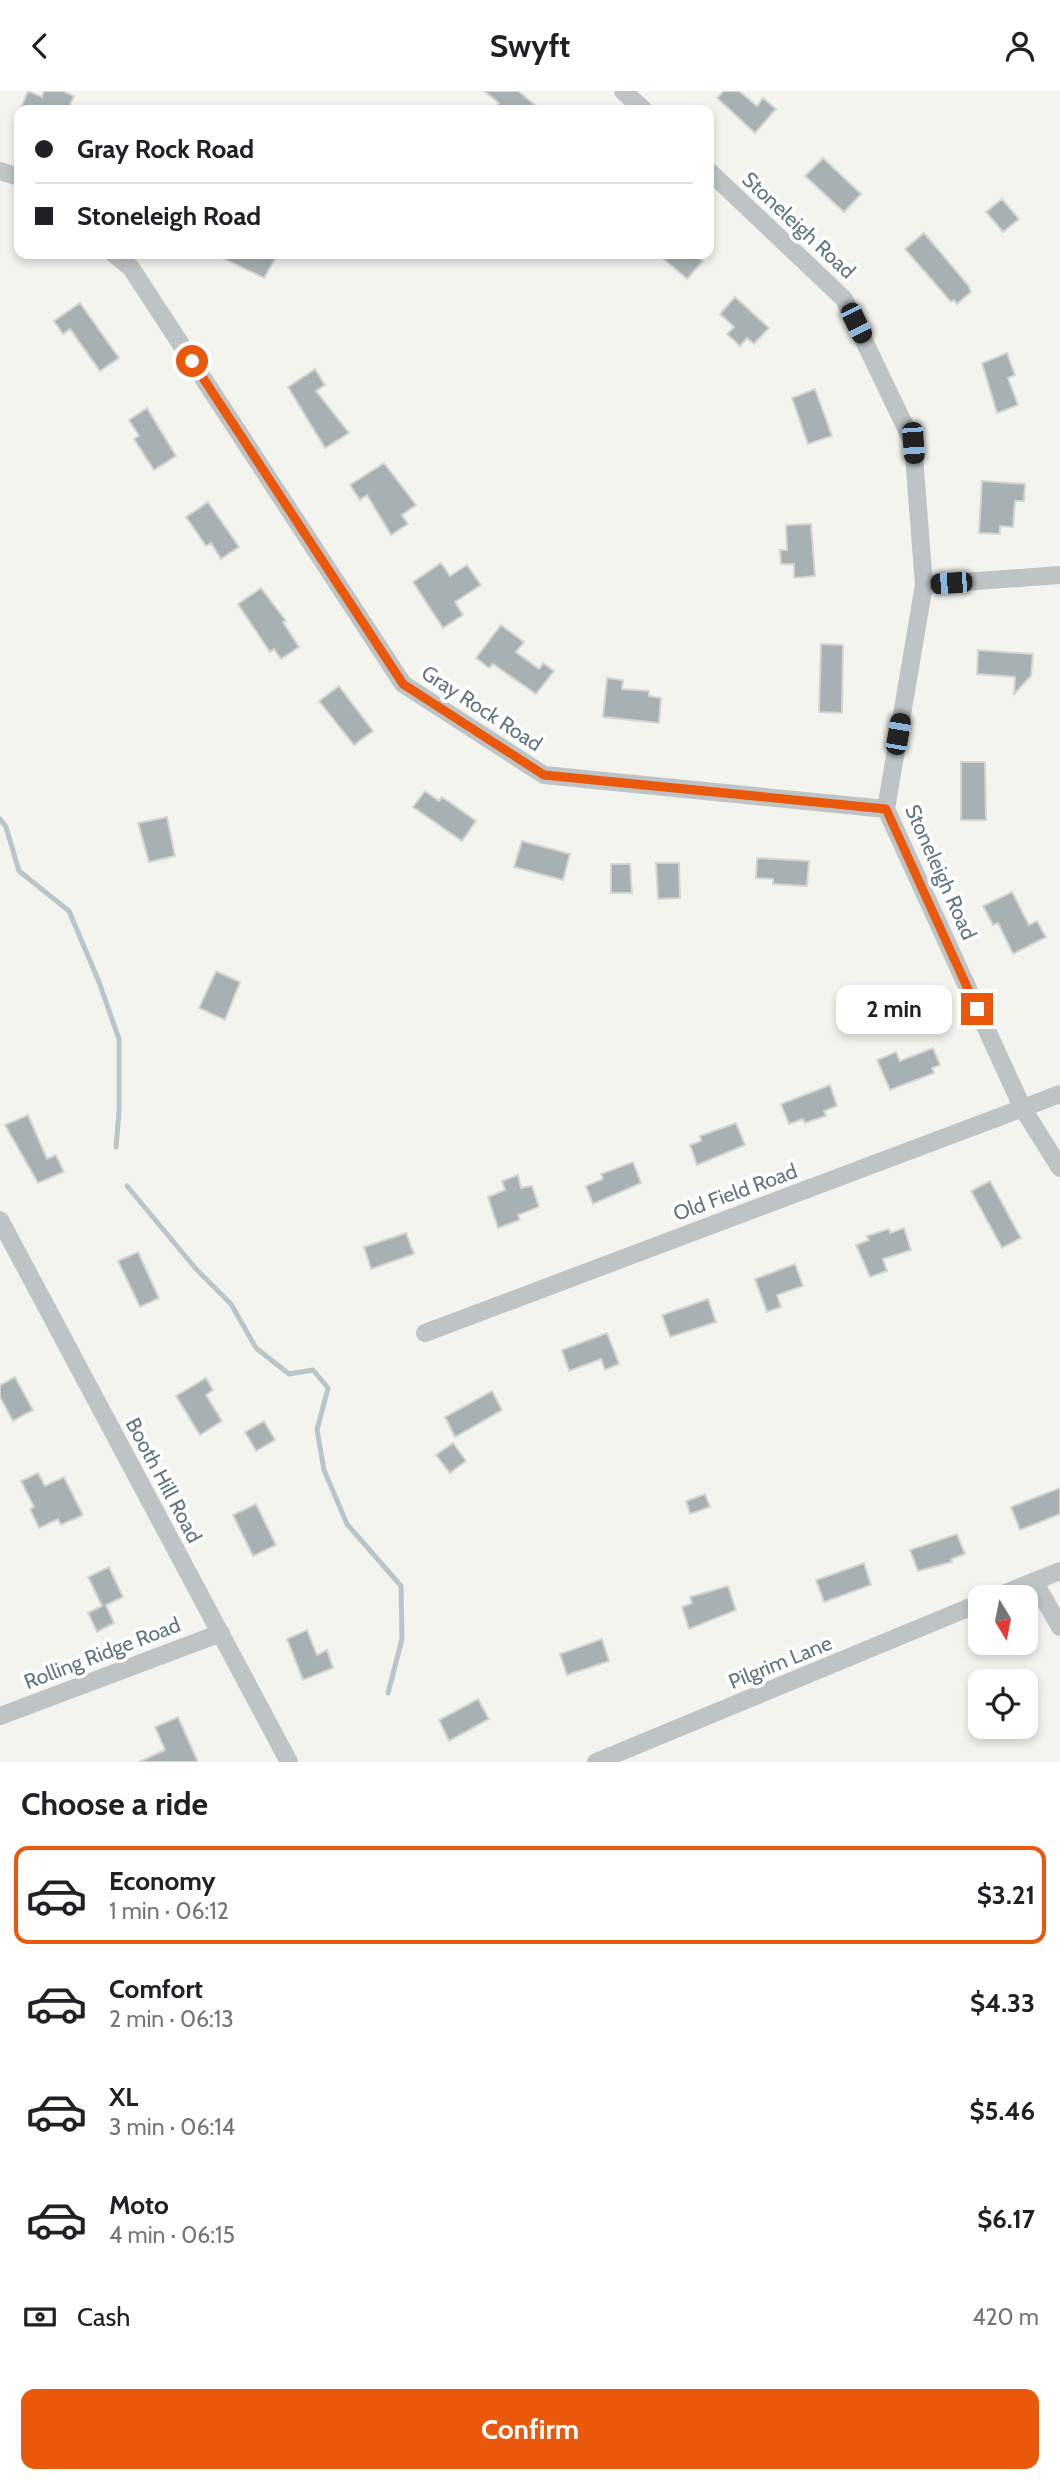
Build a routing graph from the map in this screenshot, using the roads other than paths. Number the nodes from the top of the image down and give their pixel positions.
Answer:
1 (623, 91) edge
2 (638, 105) edge
3 (714, 176) edge
4 (120, 259) edge
5 (1060, 575) edge
6 (924, 585) junction
7 (886, 809) junction
8 (1060, 1094) edge
9 (1023, 1109) junction
10 (1060, 1168) edge
11 (0, 1220) edge
12 (425, 1332) dead end
13 (1060, 1571) edge
14 (1034, 1581) junction
15 (1024, 1585) edge
16 (968, 1608) edge
17 (1060, 1627) edge
18 (221, 1633) junction
19 (0, 1716) edge
20 (289, 1762) edge
21 (596, 1762) edge

1 - 2 street
3 - 6 street, Stoneleigh Road
4 - 7 street, Gray Rock Road
5 - 6 street
6 - 7 street, Stoneleigh Road
7 - 9 street, Stoneleigh Road
8 - 9 street, Old Field Road
9 - 10 street, Stoneleigh Road
9 - 12 street, Old Field Road
11 - 18 street, Booth Hill Road
13 - 14 street
14 - 15 street
14 - 17 street
16 - 21 street, Pilgrim Lane
18 - 19 street, Rolling Ridge Road
18 - 20 street, Booth Hill Road

